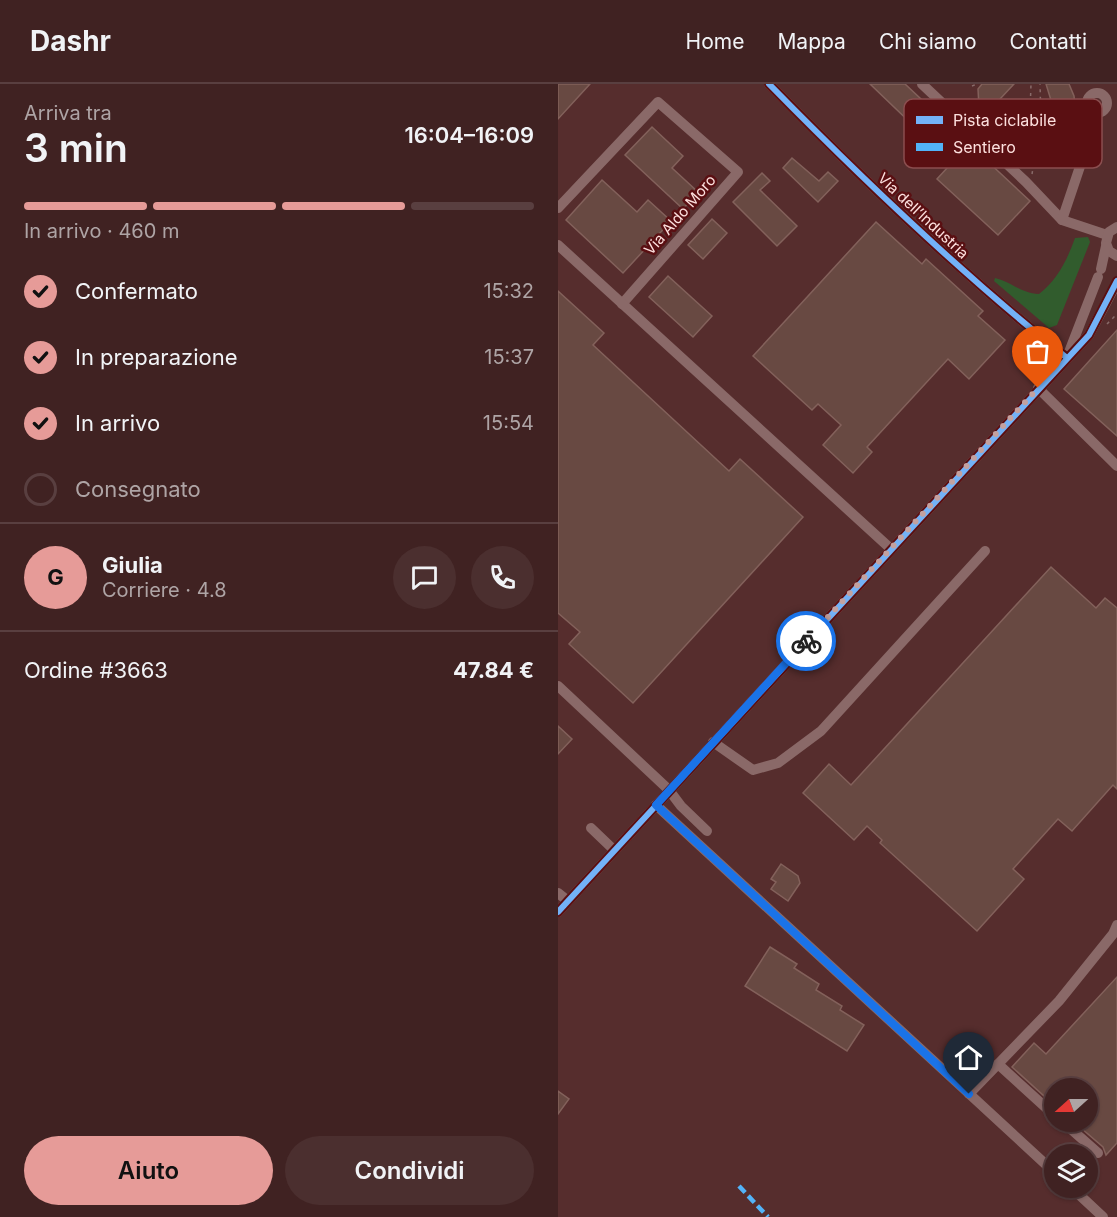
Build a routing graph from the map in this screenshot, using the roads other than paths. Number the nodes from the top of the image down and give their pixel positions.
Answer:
1 (769, 84) edge
2 (922, 84) edge
3 (1095, 89) edge
4 (938, 99) edge
5 (1102, 111) edge
6 (1011, 168) edge
7 (1079, 168) edge
8 (558, 208) edge
9 (1062, 220) junction
10 (1113, 232) edge
11 (558, 245) edge
12 (1117, 256) edge
13 (1115, 286) dead end
14 (622, 304) junction
15 (1067, 358) junction
16 (1038, 388) junction
17 (1117, 466) edge
18 (891, 549) junction
19 (985, 551) dead end
20 (558, 686) edge
21 (713, 742) junction
22 (669, 790) junction
23 (656, 805) junction
24 (591, 828) dead end
25 (707, 831) dead end
26 (614, 850) junction
27 (558, 893) edge
28 (568, 901) junction
29 (558, 912) edge
30 (1117, 925) edge
31 (998, 1064) junction
32 (969, 1094) junction
33 (1044, 1105) edge
34 (1074, 1132) edge
35 (1088, 1144) edge
36 (1044, 1163) edge
37 (1083, 1198) edge
38 (1103, 1217) edge

1 - 15 street, Via dell’Industria
2 - 4 street
3 - 5 street
6 - 9 street
7 - 9 street
8 - 14 street, Via Aldo Moro
9 - 10 street
10 - 12 street
10 - 15 street
11 - 14 street
13 - 15 street
14 - 18 street
15 - 16 street
16 - 17 street
16 - 18 street
18 - 21 street
19 - 21 street
20 - 22 street
21 - 22 street
22 - 23 street
22 - 25 street
23 - 26 street
23 - 32 street
24 - 26 street
26 - 28 street
27 - 28 street
28 - 29 street
30 - 31 street
31 - 32 street
31 - 33 street
32 - 36 street
34 - 35 street
37 - 38 street

